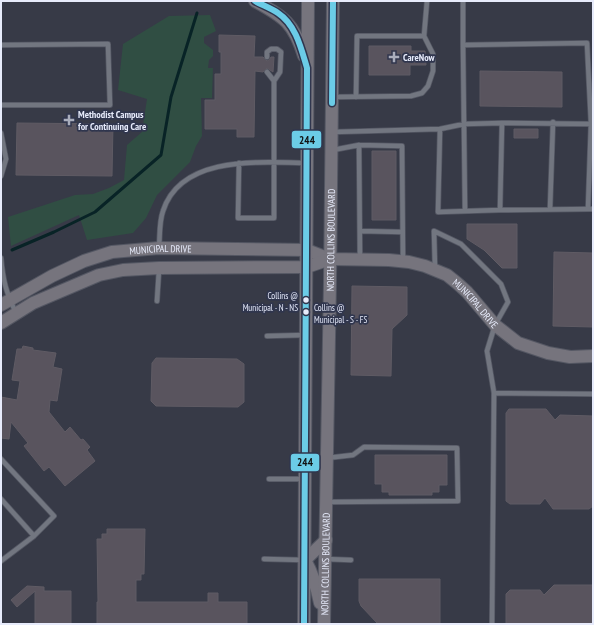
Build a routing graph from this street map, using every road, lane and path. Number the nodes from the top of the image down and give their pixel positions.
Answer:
1 (255, 1) edge
2 (308, 1) edge
3 (333, 1) edge
4 (427, 1) edge
5 (463, 1) edge
6 (424, 36) junction
7 (1, 45) edge
8 (463, 45) junction
9 (267, 57) dead end
10 (307, 68) junction
11 (267, 72) dead end
12 (274, 81) junction
13 (332, 97) junction
14 (356, 97) junction
15 (1, 105) edge
16 (553, 122) junction
17 (502, 123) junction
18 (464, 124) junction
19 (592, 124) edge
20 (440, 129) junction
21 (332, 132) junction
22 (1, 133) edge
23 (360, 145) junction
24 (331, 151) junction
25 (239, 163) junction
26 (274, 163) junction
27 (307, 163) junction
28 (1, 176) edge
29 (591, 209) edge
30 (500, 210) junction
31 (550, 210) junction
32 (465, 211) junction
33 (360, 231) junction
34 (402, 232) junction
35 (159, 248) junction
36 (307, 250) junction
37 (1, 258) edge
38 (330, 259) junction
39 (360, 259) junction
40 (403, 261) junction
41 (307, 267) junction
42 (159, 268) junction
43 (435, 270) junction
44 (157, 301) dead end
45 (5, 302) edge
46 (16, 313) junction
47 (1, 323) edge
48 (495, 325) junction
49 (307, 335) junction
50 (267, 336) dead end
51 (593, 356) edge
52 (494, 393) junction
53 (593, 394) edge
54 (327, 458) junction
55 (1, 459) edge
56 (269, 478) dead end
57 (306, 479) junction
58 (1, 499) edge
59 (326, 502) junction
60 (34, 536) junction
61 (326, 540) junction
62 (264, 559) dead end
63 (325, 559) junction
64 (1, 560) edge
65 (305, 560) junction
66 (351, 560) dead end
67 (304, 624) edge
68 (324, 624) edge
69 (492, 624) edge

1 - 10 main road
2 - 10 main road, NORTH COLLINS BOULEVARD
3 - 13 main road, NORTH COLLINS BOULEVARD
4 - 6 lane
5 - 8 lane
6 - 14 lane
6 - 14 lane
7 - 15 lane
8 - 18 lane
8 - 19 lane
9 - 12 lane
10 - 27 main road, NORTH COLLINS BOULEVARD
11 - 12 lane
12 - 26 lane
13 - 14 lane
13 - 21 main road, NORTH COLLINS BOULEVARD
16 - 17 lane
16 - 19 lane
16 - 31 lane
17 - 18 lane
17 - 30 lane
18 - 20 lane
18 - 32 lane
19 - 29 lane
20 - 21 lane
20 - 32 lane
21 - 24 main road, NORTH COLLINS BOULEVARD
22 - 28 lane
23 - 24 lane
23 - 33 lane
23 - 34 lane
24 - 38 main road, NORTH COLLINS BOULEVARD
25 - 26 lane
25 - 26 lane
25 - 35 lane
26 - 27 lane
27 - 36 main road, NORTH COLLINS BOULEVARD
29 - 31 lane
30 - 31 lane
30 - 32 lane
33 - 34 lane
33 - 39 lane
34 - 40 lane
35 - 36 main road, MUNICIPAL DRIVE
35 - 42 main road
35 - 45 main road, MUNICIPAL DRIVE
36 - 38 main road, MUNICIPAL DRIVE
36 - 41 main road, NORTH COLLINS BOULEVARD
37 - 45 lane
38 - 39 main road, MUNICIPAL DRIVE
38 - 41 main road, MUNICIPAL DRIVE
38 - 54 main road, NORTH COLLINS BOULEVARD
39 - 40 main road, MUNICIPAL DRIVE
40 - 43 main road, MUNICIPAL DRIVE
41 - 42 main road, MUNICIPAL DRIVE
41 - 49 main road, NORTH COLLINS BOULEVARD
42 - 44 lane
42 - 46 main road, MUNICIPAL DRIVE
43 - 48 main road, MUNICIPAL DRIVE
43 - 48 lane
45 - 46 lane
46 - 47 main road, MUNICIPAL DRIVE
48 - 51 main road, MUNICIPAL DRIVE
48 - 52 lane
49 - 50 lane
49 - 57 main road, NORTH COLLINS BOULEVARD
52 - 53 lane
52 - 69 lane
54 - 59 main road, NORTH COLLINS BOULEVARD
54 - 59 lane
55 - 60 lane
56 - 57 lane
57 - 65 main road, NORTH COLLINS BOULEVARD
58 - 60 lane
59 - 61 main road, NORTH COLLINS BOULEVARD
60 - 64 lane
61 - 63 main road, NORTH COLLINS BOULEVARD
61 - 65 main road
62 - 65 lane
63 - 66 lane
63 - 68 main road, NORTH COLLINS BOULEVARD
65 - 67 main road, NORTH COLLINS BOULEVARD
65 - 68 main road

